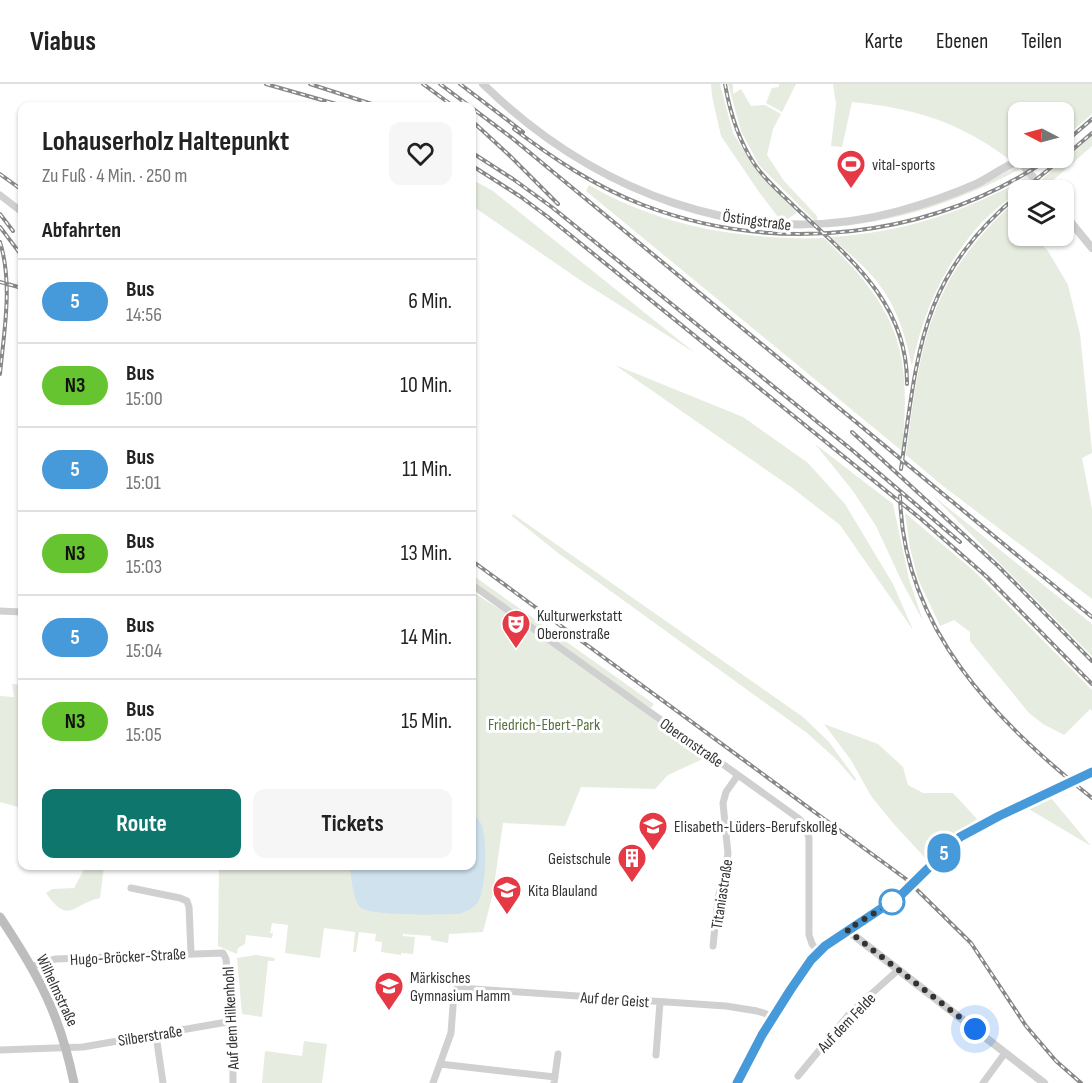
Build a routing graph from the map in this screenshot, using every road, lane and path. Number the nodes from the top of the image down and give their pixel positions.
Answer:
1 (483, 84) edge
2 (1036, 180) edge
3 (0, 195) edge
4 (18, 209) edge
5 (1074, 226) edge
6 (1092, 248) edge
7 (476, 588) edge
8 (0, 611) edge
9 (18, 612) edge
10 (1092, 772) edge
11 (738, 775) junction
12 (131, 888) dead end
13 (0, 917) edge
14 (847, 930) junction
15 (713, 946) dead end
16 (819, 952) junction
17 (191, 953) junction
18 (225, 954) joint
19 (32, 967) junction
20 (897, 971) junction
21 (660, 1002) junction
22 (773, 1016) junction
23 (233, 1022) junction
24 (156, 1035) junction
25 (67, 1048) junction
26 (0, 1050) edge
27 (1005, 1053) junction
28 (558, 1054) dead end
29 (656, 1055) dead end
30 (440, 1064) junction
31 (798, 1076) dead end
32 (555, 1080) edge
33 (74, 1083) edge
34 (163, 1083) edge
35 (233, 1083) edge
36 (433, 1083) edge
37 (737, 1083) edge
38 (983, 1083) edge
39 (1044, 1083) edge

1 - 2 street, Östingstraße
3 - 4 street
5 - 6 street
7 - 11 street, Oberonstraße
8 - 9 street
10 - 14 street
11 - 15 street, Titaniastraße
11 - 16 street, Oberonstraße
12 - 17 street
13 - 19 main road, Wilhelmstraße
14 - 16 street
14 - 20 street
16 - 22 street
17 - 18 street, Hugo-Bröcker-Straße
17 - 19 street, Hugo-Bröcker-Straße
18 - 23 street, Auf dem Hilkenhohl
19 - 25 main road, Wilhelmstraße
20 - 27 street
20 - 31 street, Auf dem Felde
21 - 22 street, Auf der Geist
21 - 29 street
21 - 30 street, Auf der Geist
22 - 37 street
23 - 24 street, Silberstraße
23 - 35 street, Auf dem Hilkenhohl
24 - 25 street, Silberstraße
24 - 34 street
25 - 26 street, Silberstraße
25 - 33 main road, Wilhelmstraße
27 - 38 street
27 - 39 street
28 - 32 street
30 - 32 street
30 - 36 street

